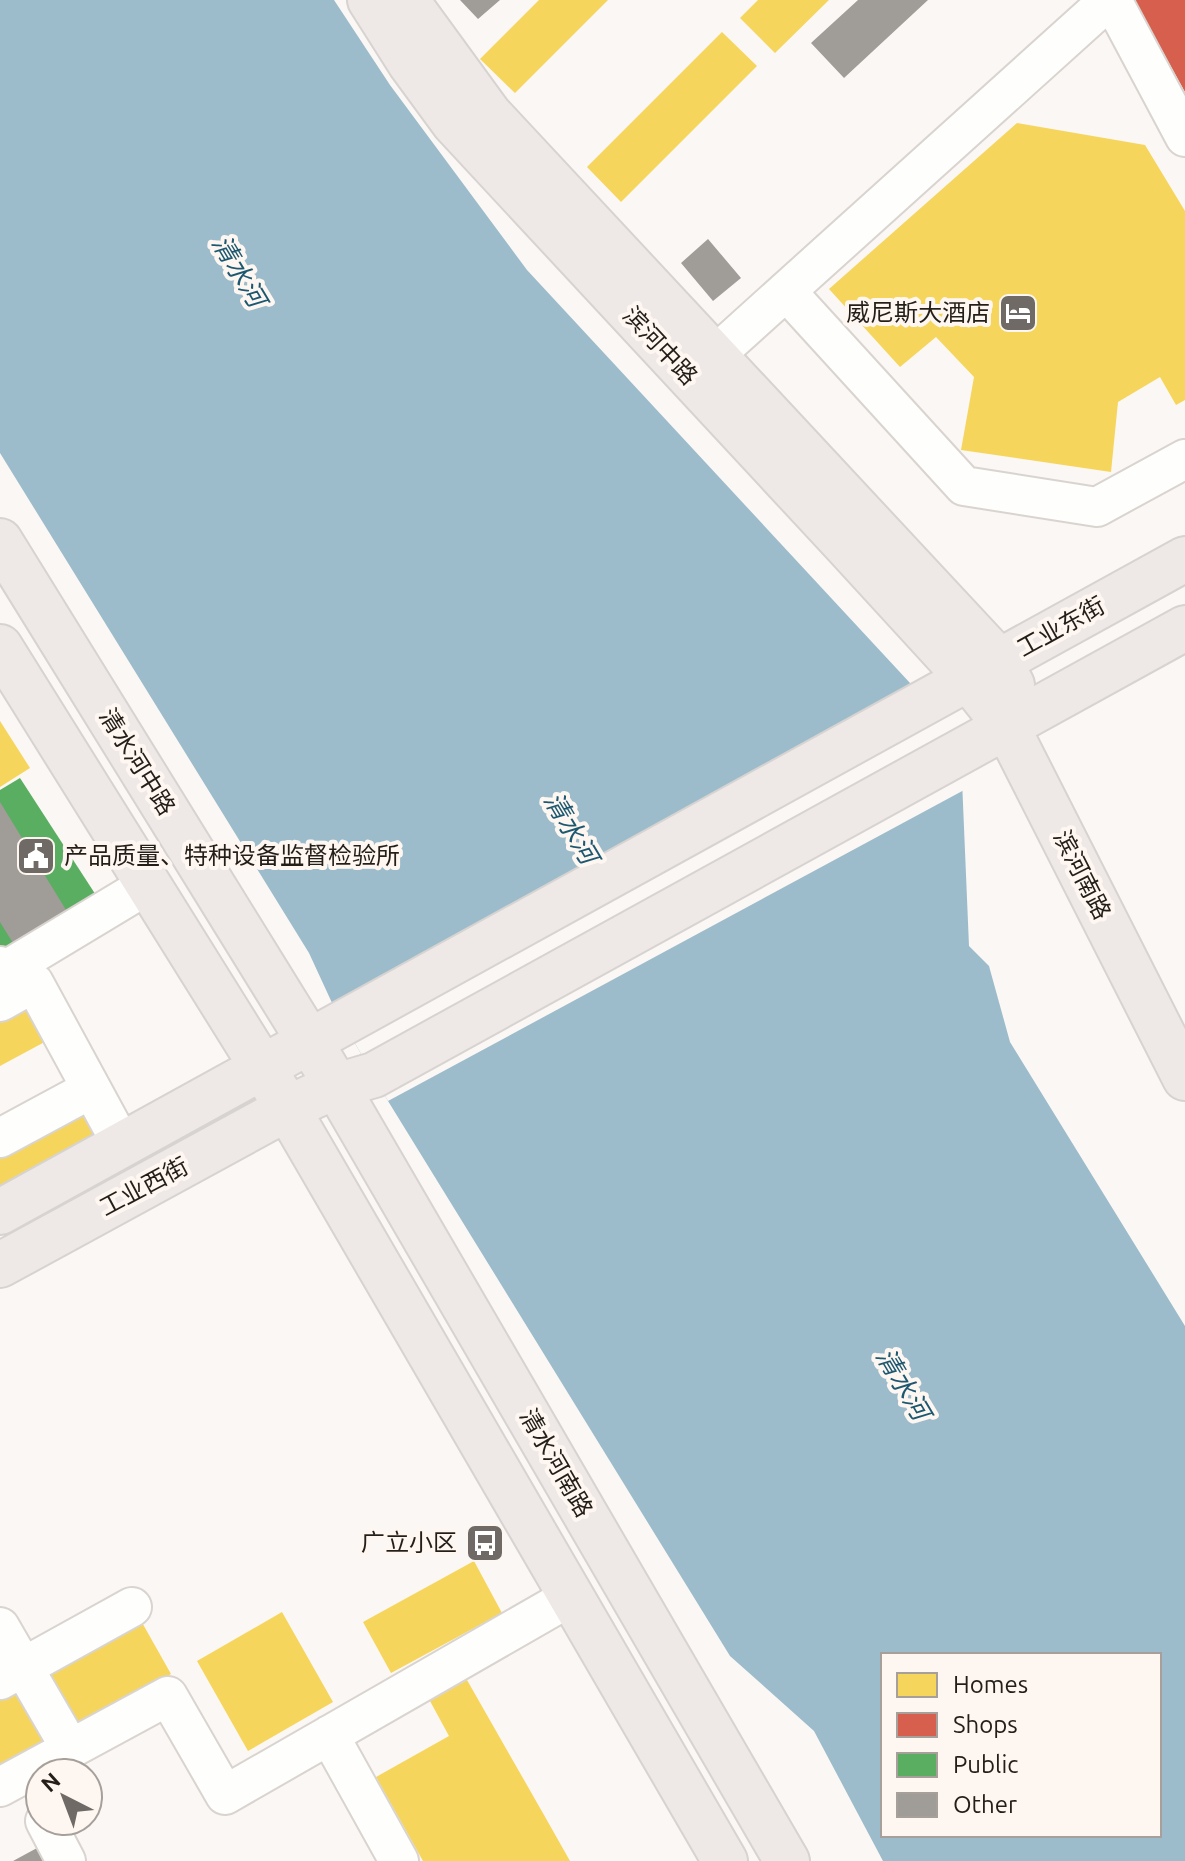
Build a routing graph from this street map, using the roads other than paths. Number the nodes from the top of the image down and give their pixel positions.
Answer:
1 (370, 0) edge
2 (406, 0) edge
3 (1111, 0) edge
4 (1185, 137) edge
5 (786, 291) junction
6 (714, 356) junction
7 (1185, 459) edge
8 (0, 541) edge
9 (1185, 559) edge
10 (1185, 628) edge
11 (0, 647) edge
12 (968, 678) junction
13 (1017, 721) junction
14 (149, 884) junction
15 (0, 966) edge
16 (0, 1002) edge
17 (290, 1009) junction
18 (228, 1012) junction
19 (344, 1023) junction
20 (1185, 1035) edge
21 (345, 1075) junction
22 (1185, 1078) edge
23 (91, 1089) junction
24 (276, 1090) junction
25 (178, 1114) junction
26 (0, 1138) edge
27 (122, 1145) junction
28 (207, 1152) junction
29 (333, 1187) junction
30 (0, 1212) edge
31 (0, 1265) edge
32 (570, 1597) junction
33 (132, 1607) dead end
34 (0, 1627) edge
35 (12, 1674) edge
36 (62, 1734) dead end
37 (329, 1735) junction
38 (10, 1781) edge
39 (24, 1795) edge
40 (53, 1837) edge
41 (66, 1861) edge
42 (399, 1861) edge
43 (725, 1861) edge
44 (787, 1861) edge

1 - 12 main road, 滨河中路
2 - 6 main road, 滨河中路
3 - 4 street
3 - 5 street
5 - 6 street
5 - 7 street
6 - 12 main road, 滨河中路
8 - 17 main road, 清水河中路
9 - 12 main road, 工业东街
10 - 13 main road
11 - 14 main road
12 - 13 main road, 滨河南路
12 - 19 main road, 工业东街
13 - 20 main road, 滨河南路
13 - 21 main road
13 - 22 main road, 滨河南路
14 - 15 street
14 - 18 main road
16 - 23 street
17 - 19 main road
17 - 21 main road, 清水河中路
18 - 24 main road
18 - 25 main road
19 - 24 main road, 工业东街
21 - 24 main road
21 - 44 main road, 清水河南路
23 - 26 street
23 - 27 street
24 - 25 main road, 工业西街
24 - 28 main road, 工业西街
24 - 29 main road
25 - 27 main road, 工业西街
27 - 30 main road, 工业西街
28 - 29 main road
28 - 31 main road, 工业西街
29 - 32 main road
32 - 37 street
32 - 43 main road
33 - 35 street
34 - 35 street
35 - 36 street
37 - 38 street
37 - 42 street
38 - 39 street
40 - 41 street

